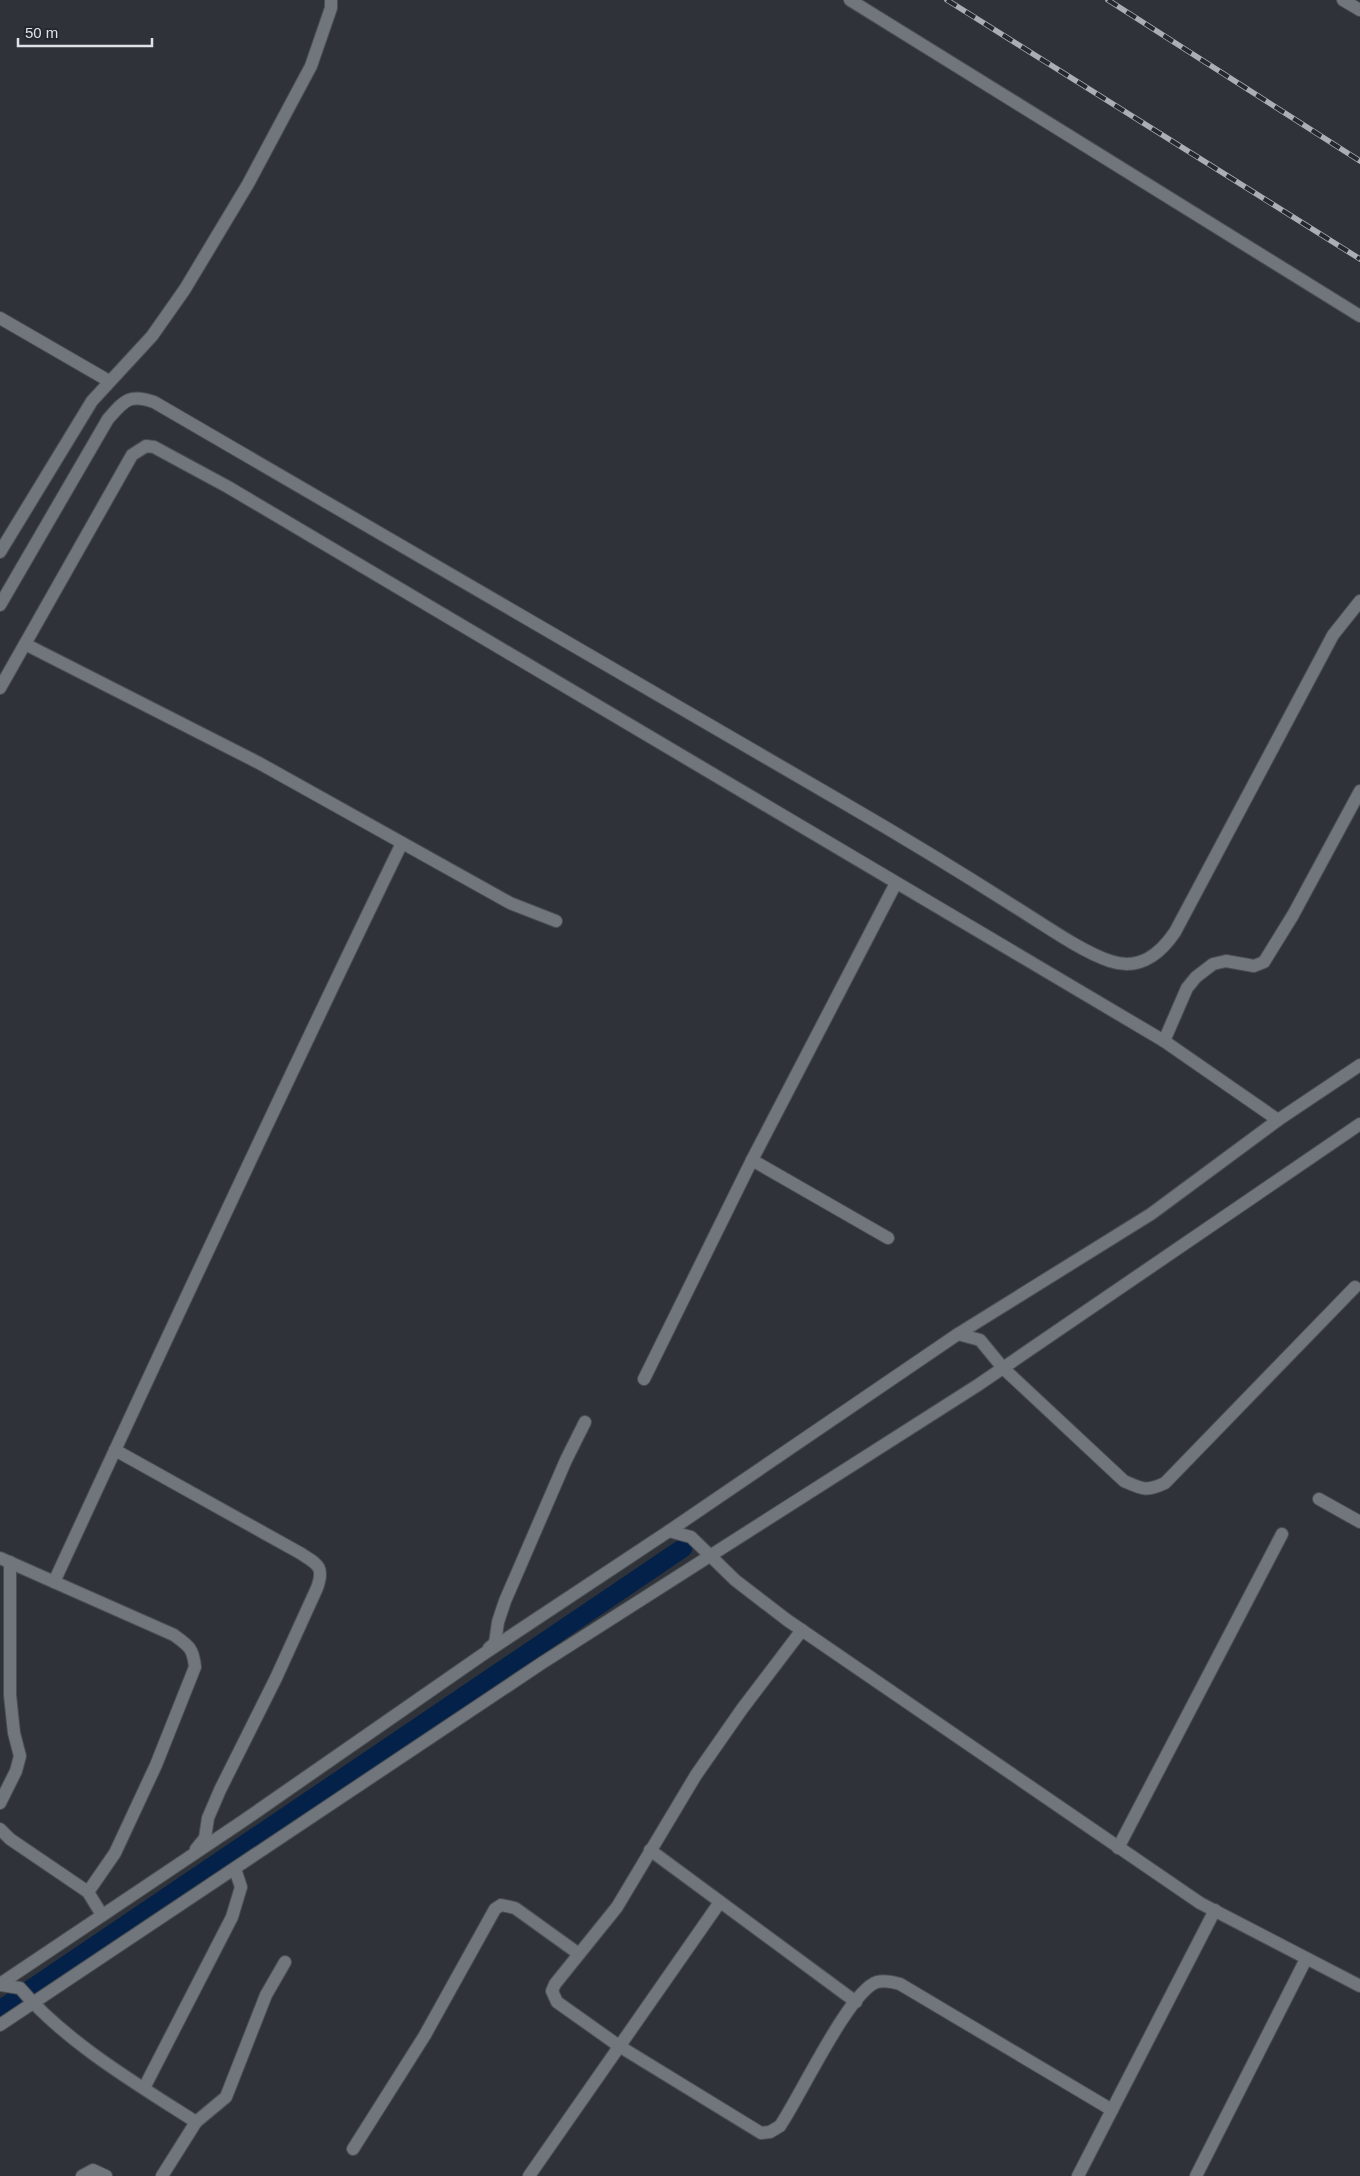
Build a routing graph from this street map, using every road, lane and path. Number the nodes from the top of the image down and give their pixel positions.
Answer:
1 (331, 0) edge
2 (850, 0) edge
3 (1343, 0) edge
4 (1360, 10) edge
5 (1360, 316) edge
6 (0, 318) edge
7 (109, 381) junction
8 (0, 552) edge
9 (1360, 601) edge
10 (0, 605) edge
11 (25, 644) junction
12 (0, 688) edge
13 (1360, 791) edge
14 (402, 844) junction
15 (896, 883) junction
16 (556, 921) dead end
17 (1164, 1041) junction
18 (1360, 1065) edge
19 (1278, 1120) junction
20 (1360, 1124) edge
21 (752, 1160) junction
22 (888, 1238) dead end
23 (1355, 1287) dead end
24 (958, 1334) junction
25 (1000, 1364) junction
26 (644, 1379) dead end
27 (585, 1422) dead end
28 (115, 1450) junction
29 (1319, 1499) dead end
30 (1360, 1522) edge
31 (669, 1532) junction
32 (1282, 1534) dead end
33 (706, 1553) junction
34 (5, 1560) edge
35 (54, 1582) junction
36 (802, 1630) junction
37 (482, 1655) junction
38 (0, 1803) edge
39 (0, 1829) edge
40 (1118, 1848) junction
41 (650, 1850) junction
42 (191, 1856) junction
43 (235, 1869) junction
44 (88, 1892) junction
45 (720, 1902) junction
46 (1215, 1910) junction
47 (102, 1915) junction
48 (579, 1954) junction
49 (1306, 1959) junction
50 (285, 1962) dead end
51 (0, 1984) edge
52 (1360, 1986) edge
53 (27, 1996) junction
54 (856, 2002) junction
55 (0, 2025) edge
56 (619, 2046) junction
57 (144, 2088) junction
58 (1112, 2110) junction
59 (196, 2122) junction
60 (353, 2149) dead end
61 (82, 2176) edge
62 (106, 2176) edge
63 (162, 2176) edge
64 (529, 2176) edge
65 (1078, 2176) edge
66 (1196, 2176) edge

1 - 7 street
2 - 5 street
3 - 4 street
6 - 7 street
7 - 8 street
9 - 10 street
11 - 12 street
11 - 14 street
11 - 15 street
13 - 17 street
14 - 16 street
14 - 28 street
15 - 17 street
15 - 21 street
17 - 19 street
18 - 19 street
19 - 24 street
20 - 25 street
21 - 22 street
21 - 26 street
23 - 25 street
24 - 25 street
24 - 31 street
25 - 33 street
27 - 37 street
28 - 35 street
28 - 42 street
29 - 30 street
31 - 33 street
31 - 37 street
32 - 40 street
33 - 36 street
33 - 43 street
34 - 35 street
34 - 38 street
35 - 44 street
36 - 40 street
36 - 41 street
37 - 42 street
39 - 44 street
40 - 46 street
41 - 45 street
41 - 48 street
42 - 47 street
43 - 53 street
43 - 57 street
44 - 47 street
45 - 54 street
45 - 56 street
46 - 49 street
46 - 58 street
47 - 51 street
48 - 56 street
48 - 60 street
49 - 52 street
49 - 66 street
50 - 59 street
51 - 53 street
53 - 55 street
53 - 57 street
54 - 56 street
54 - 58 street
56 - 64 street
57 - 59 street
58 - 65 street
59 - 63 street
61 - 62 street

